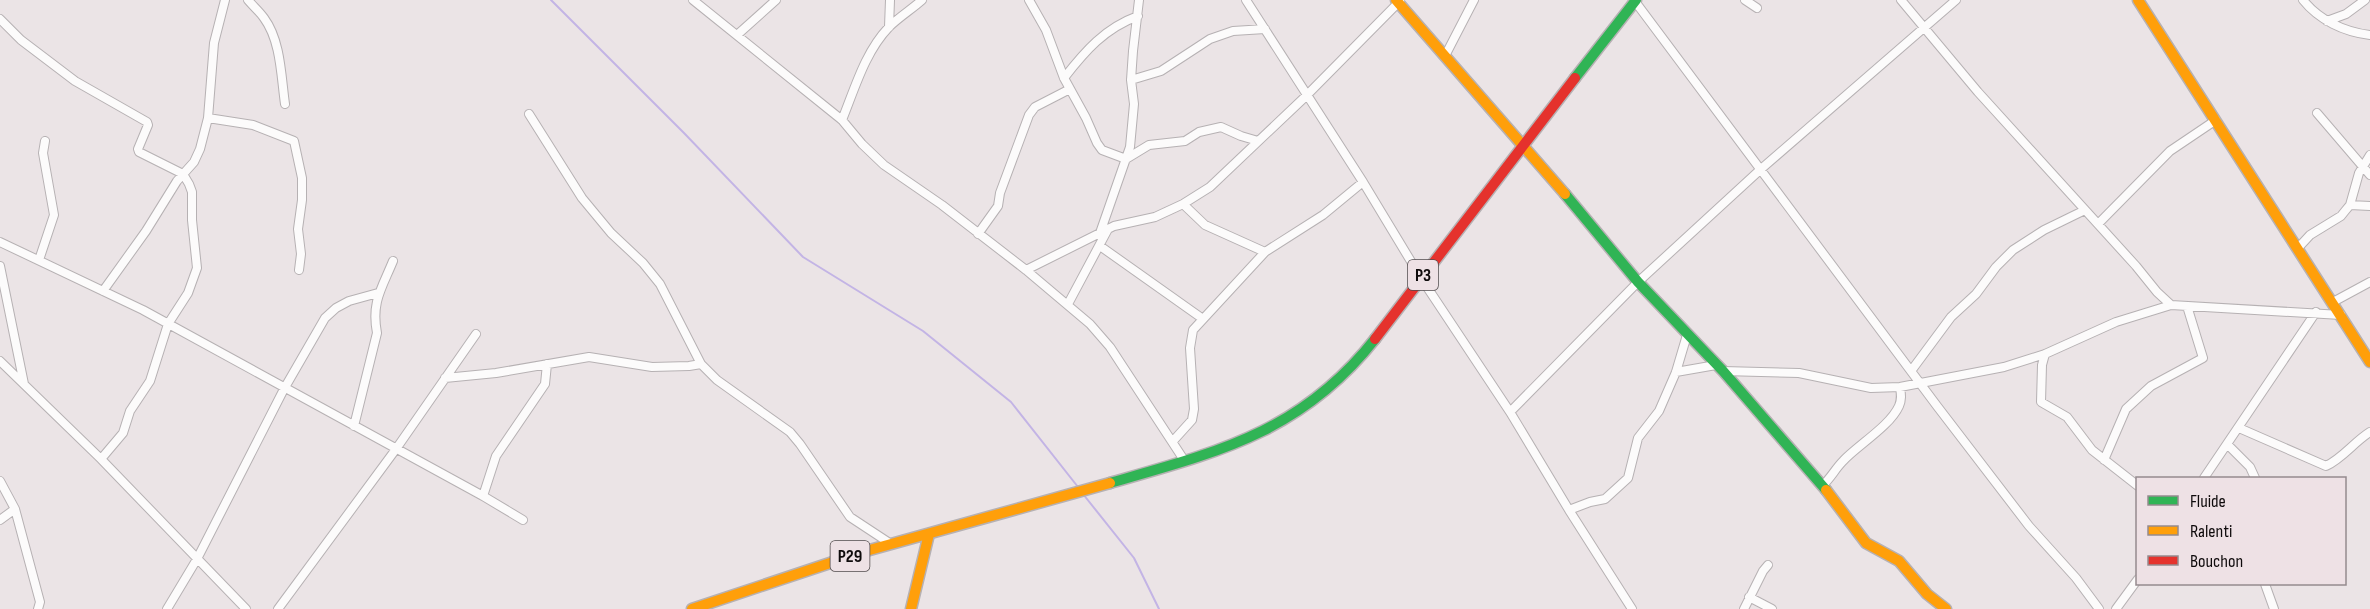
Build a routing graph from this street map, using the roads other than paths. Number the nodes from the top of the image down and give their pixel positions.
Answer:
1 (225, 0) edge
2 (248, 0) edge
3 (693, 0) edge
4 (776, 0) edge
5 (890, 0) edge
6 (922, 0) edge
7 (1029, 0) edge
8 (1139, 0) edge
9 (1246, 0) edge
10 (1474, 0) edge
11 (1635, 0) edge
12 (1745, 0) edge
13 (1901, 0) edge
14 (1956, 0) edge
15 (2138, 0) edge
16 (2303, 0) edge
17 (2365, 0) edge
18 (1399, 1) edge
19 (1757, 8) dead end
20 (1138, 16) junction
21 (0, 19) edge
22 (2327, 21) junction
23 (889, 27) junction
24 (1924, 27) junction
25 (1264, 29) junction
26 (737, 34) junction
27 (2370, 35) edge
28 (1445, 56) junction
29 (1064, 78) junction
30 (1131, 80) junction
31 (1071, 89) junction
32 (1306, 96) junction
33 (285, 104) dead end
34 (2317, 113) dead end
35 (529, 114) dead end
36 (208, 118) junction
37 (842, 120) junction
38 (2216, 120) junction
39 (45, 141) dead end
40 (1258, 141) junction
41 (1523, 144) junction
42 (2370, 155) edge
43 (1126, 159) junction
44 (2363, 165) junction
45 (1761, 169) junction
46 (183, 174) junction
47 (2370, 174) edge
48 (1363, 182) junction
49 (1184, 204) junction
50 (2350, 205) junction
51 (2370, 206) edge
52 (2085, 210) junction
53 (2098, 224) junction
54 (1108, 229) junction
55 (1100, 233) junction
56 (978, 234) junction
57 (0, 242) edge
58 (1100, 246) junction
59 (2298, 248) junction
60 (1265, 252) junction
61 (39, 260) junction
62 (393, 261) dead end
63 (0, 266) edge
64 (299, 270) dead end
65 (1026, 270) junction
66 (1421, 278) junction
67 (1638, 282) junction
68 (2370, 282) edge
69 (103, 291) junction
70 (378, 292) junction
71 (2333, 302) junction
72 (1068, 304) junction
73 (2171, 305) junction
74 (2187, 306) junction
75 (2316, 312) junction
76 (2341, 315) junction
77 (1203, 319) junction
78 (168, 324) junction
79 (476, 334) dead end
80 (1687, 335) junction
81 (2045, 354) junction
82 (0, 361) edge
83 (2370, 362) edge
84 (547, 364) junction
85 (701, 364) junction
86 (1719, 368) junction
87 (1911, 371) junction
88 (1676, 372) junction
89 (445, 378) junction
90 (1920, 383) junction
91 (25, 385) junction
92 (1900, 387) junction
93 (285, 389) junction
94 (1509, 412) junction
95 (354, 426) junction
96 (2239, 428) junction
97 (2370, 432) edge
98 (1173, 441) junction
99 (2227, 444) junction
100 (396, 448) junction
101 (101, 459) junction
102 (1184, 460) junction
103 (2104, 460) junction
104 (2205, 477) edge
105 (2255, 477) edge
106 (0, 481) edge
107 (2136, 484) edge
108 (1822, 486) junction
109 (483, 496) junction
110 (15, 509) junction
111 (1569, 510) junction
112 (1012, 512) joint
113 (0, 520) edge
114 (523, 520) dead end
115 (929, 534) junction
116 (891, 544) junction
117 (197, 559) junction
118 (1768, 565) dead end
119 (2136, 582) edge
120 (2265, 585) edge
121 (1749, 597) junction
122 (38, 609) edge
123 (167, 609) edge
124 (246, 609) edge
125 (278, 609) edge
126 (692, 609) edge
127 (911, 609) edge
128 (1632, 609) edge
129 (1744, 609) edge
130 (1772, 609) edge
131 (1946, 609) edge
132 (2099, 609) edge
133 (2116, 609) edge
134 (2274, 609) edge

1 - 36 street
2 - 33 street
3 - 26 street
4 - 26 street
5 - 23 street
6 - 23 street
7 - 29 street
8 - 20 street
9 - 25 street
10 - 28 street
11 - 41 main road, P3
11 - 45 street
12 - 19 street
13 - 24 street
14 - 24 street
15 - 38 main road
16 - 22 street
17 - 22 street
18 - 28 main road
18 - 32 street
20 - 29 street
20 - 30 street
21 - 46 street
22 - 27 street
23 - 37 street
24 - 45 street
24 - 52 street
25 - 30 street
25 - 32 street
26 - 37 street
28 - 41 main road
29 - 31 street
30 - 43 street
31 - 43 street
31 - 56 street
32 - 40 street
32 - 48 street
34 - 44 street
35 - 85 street
36 - 46 street
36 - 64 street
37 - 56 street
38 - 53 street
38 - 59 main road
39 - 61 street
40 - 43 street
40 - 49 street
41 - 66 main road, P3
41 - 67 main road
42 - 44 street
43 - 55 street
44 - 47 street
44 - 50 street
45 - 67 street
45 - 87 street
46 - 69 street
46 - 78 street
48 - 60 street
48 - 66 street
49 - 54 street
49 - 60 street
50 - 51 street
50 - 59 street
52 - 53 street
52 - 87 street
53 - 73 street
54 - 55 street
54 - 58 street
55 - 65 street
56 - 65 street
57 - 61 street
58 - 72 street
58 - 77 street
59 - 71 main road
60 - 77 street
61 - 69 street
62 - 70 street
63 - 91 street
65 - 72 street
66 - 94 street
66 - 102 main road, P3
67 - 80 main road
67 - 94 street
68 - 71 street
69 - 78 street
70 - 93 street
70 - 95 street
71 - 76 main road
72 - 98 street
73 - 74 street
73 - 81 street
74 - 75 street
74 - 103 street
75 - 76 street
75 - 96 street
76 - 83 main road
77 - 98 street
78 - 93 street
78 - 101 street
79 - 89 street
80 - 86 main road
80 - 88 street
81 - 90 street
81 - 103 street
82 - 91 street
84 - 85 street
84 - 89 street
84 - 109 street
85 - 116 street
86 - 88 street
86 - 92 street
86 - 108 main road
87 - 90 street
88 - 111 street
89 - 100 street
90 - 92 street
90 - 132 street
91 - 101 street
92 - 108 street
93 - 95 street
93 - 117 street
94 - 111 street
95 - 100 street
96 - 97 street
96 - 99 street
98 - 102 street
99 - 104 street
99 - 105 street
100 - 109 street
100 - 125 street
101 - 117 street
102 - 112 main road, P3
103 - 107 street
106 - 110 street
108 - 131 main road
109 - 114 street
110 - 113 street
110 - 122 street
111 - 128 street
112 - 115 main road, P29
115 - 116 main road, P29
115 - 127 main road
116 - 126 main road, P29
117 - 123 street
117 - 124 street
118 - 121 street
119 - 133 street
120 - 134 street
121 - 129 street
121 - 130 street

